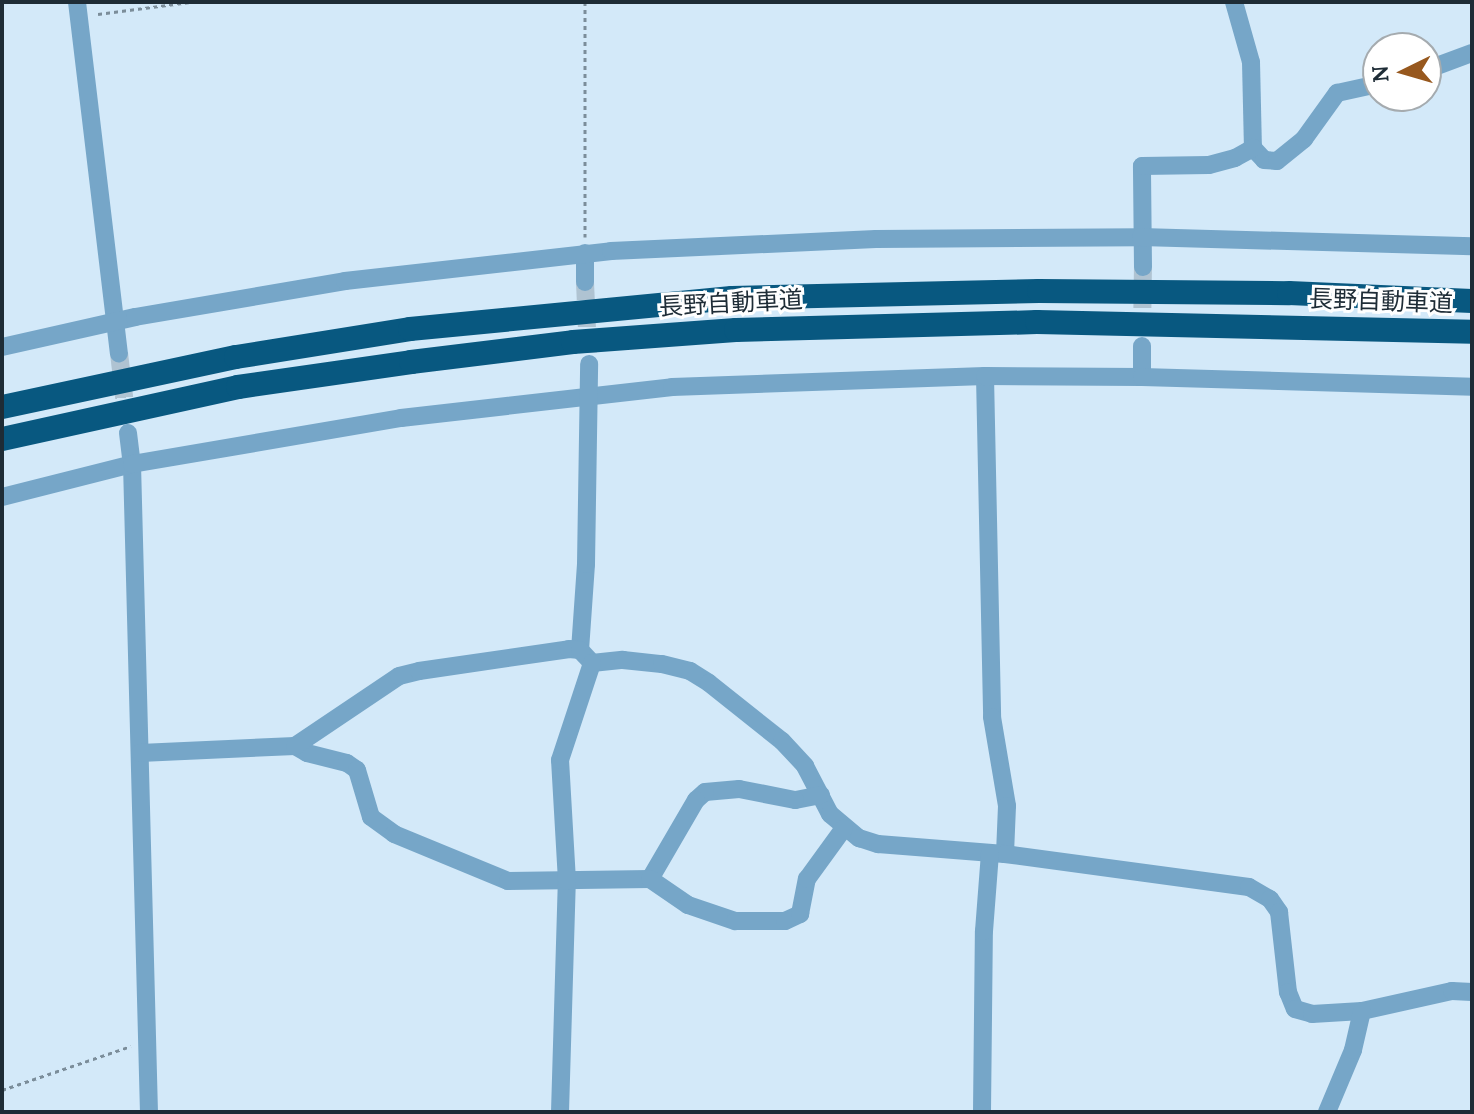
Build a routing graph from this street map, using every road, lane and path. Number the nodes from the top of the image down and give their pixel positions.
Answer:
1 (190, 2) edge
2 (585, 2) edge
3 (1234, 2) edge
4 (78, 9) edge
5 (1472, 53) edge
6 (1442, 64) edge
7 (1362, 88) edge
8 (1253, 148) junction
9 (1141, 237) junction
10 (1472, 246) edge
11 (585, 253) junction
12 (1143, 267) tunnel mouth
13 (585, 282) tunnel mouth
14 (1472, 301) edge
15 (115, 322) junction
16 (1472, 332) edge
17 (1142, 346) tunnel mouth
18 (2, 347) edge
19 (119, 353) tunnel mouth
20 (589, 364) tunnel mouth
21 (985, 376) junction
22 (1142, 377) junction
23 (1472, 387) edge
24 (590, 395) junction
25 (2, 407) edge
26 (128, 433) tunnel mouth
27 (2, 439) edge
28 (132, 464) junction
29 (2, 497) edge
30 (586, 657) junction
31 (295, 746) junction
32 (140, 753) junction
33 (821, 795) junction
34 (844, 828) junction
35 (997, 854) junction
36 (650, 879) junction
37 (567, 881) junction
38 (1472, 992) edge
39 (1362, 1011) junction
40 (147, 1044) junction
41 (2, 1090) edge
42 (149, 1112) edge
43 (560, 1112) edge
44 (982, 1112) edge
45 (1327, 1112) edge

1 - 4 path
2 - 11 path
3 - 8 street
4 - 15 street
5 - 6 street
7 - 8 street
8 - 9 street
9 - 10 street
9 - 11 street
9 - 12 street
11 - 13 street
11 - 15 street
14 - 25 highway, 長野自動車道
15 - 18 street
15 - 19 street
16 - 27 highway, 長野自動車道
17 - 22 street
20 - 24 street
21 - 22 street
21 - 24 street
21 - 35 street
22 - 23 street
24 - 28 street
24 - 30 street
26 - 28 street
28 - 29 street
28 - 32 street
30 - 31 street
30 - 33 street
30 - 37 street
31 - 32 street
31 - 37 street
32 - 40 street
33 - 34 street
33 - 36 street
34 - 35 street
34 - 36 street
35 - 39 street
35 - 44 street
36 - 37 street
37 - 43 street
38 - 39 street
39 - 45 street
40 - 41 path
40 - 42 street

